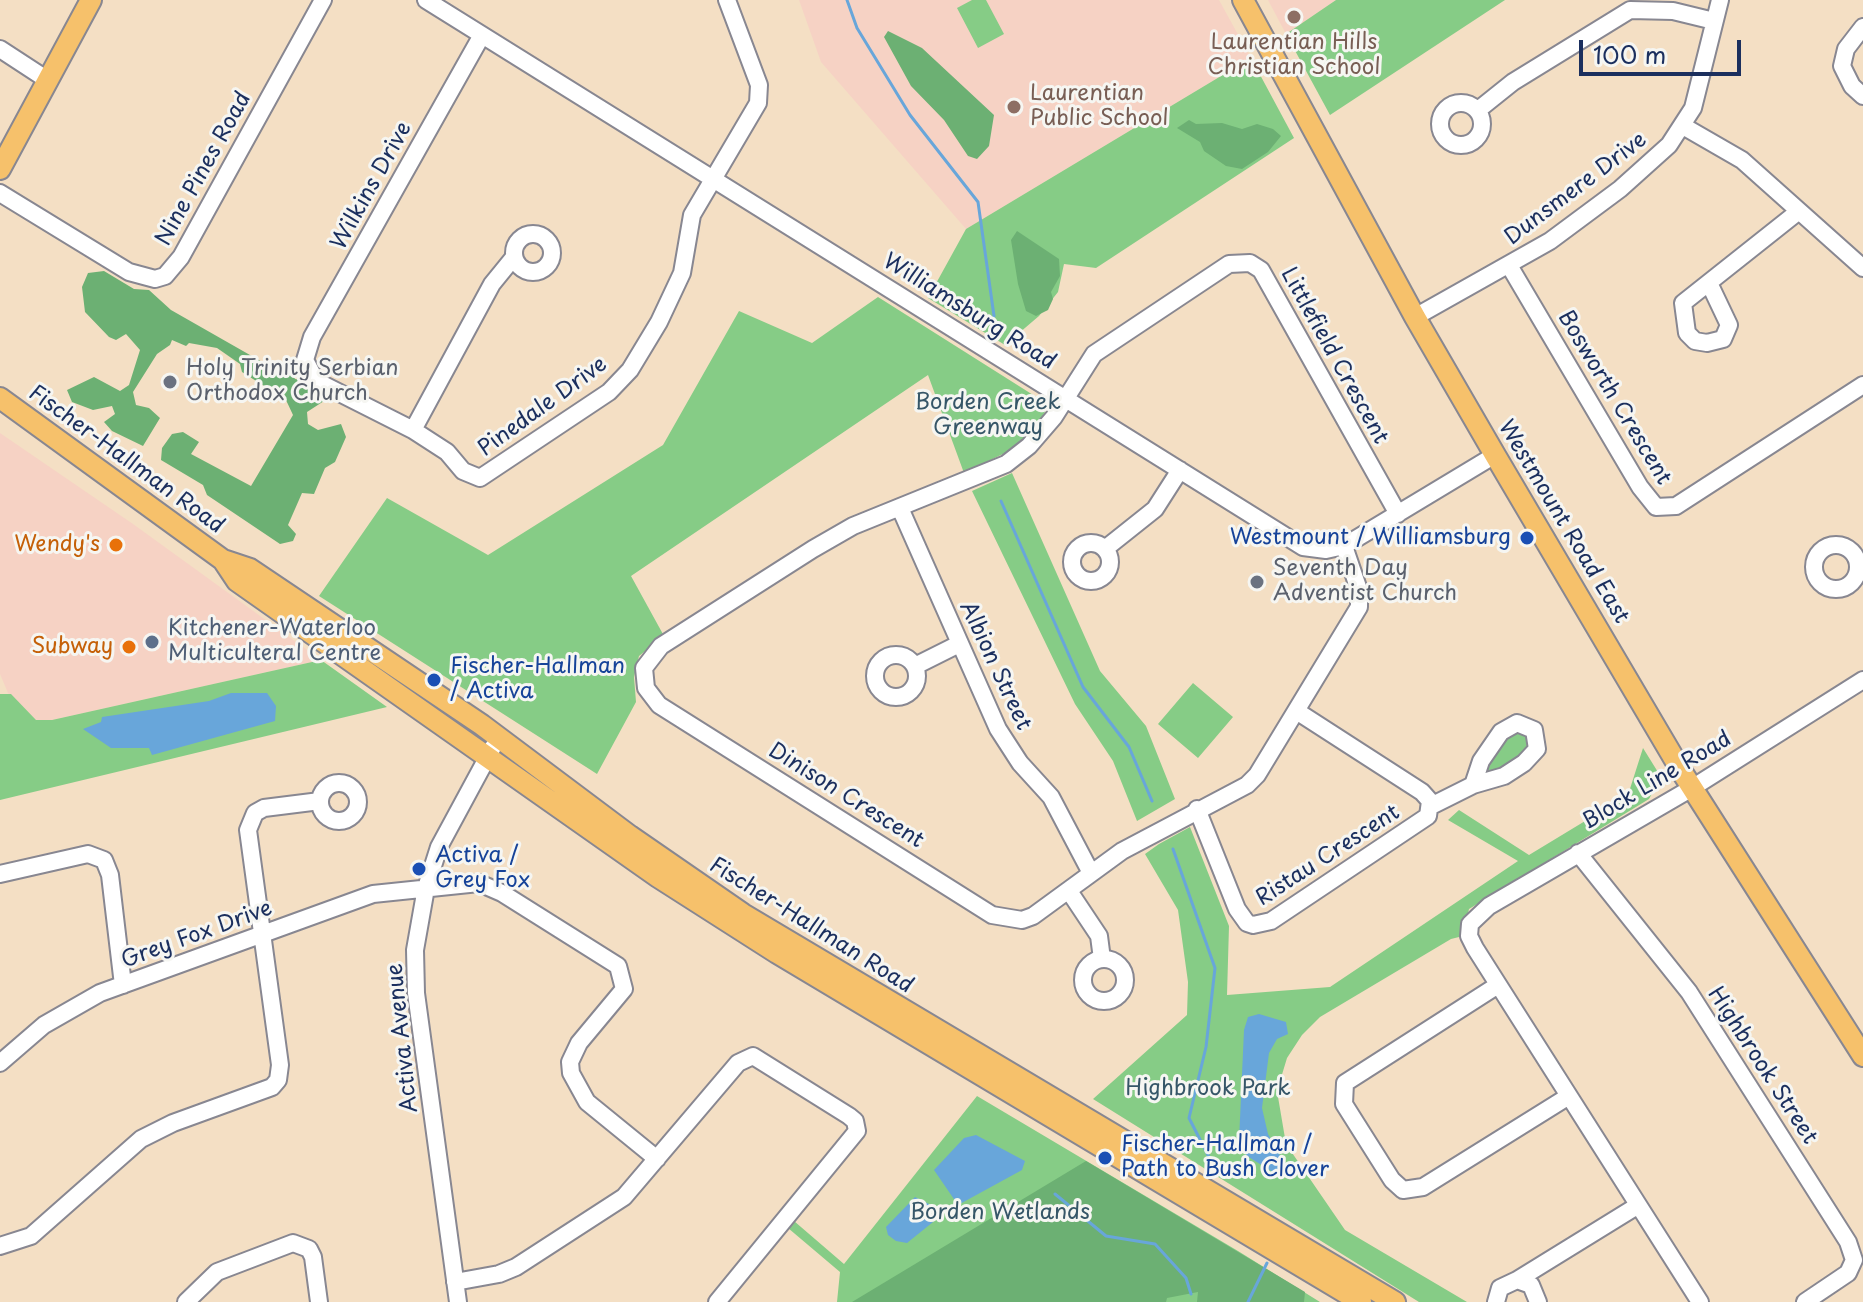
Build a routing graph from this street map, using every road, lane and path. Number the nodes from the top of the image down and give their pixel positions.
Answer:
1 (91, 0) edge
2 (323, 0) edge
3 (426, 0) edge
4 (727, 0) edge
5 (1243, 0) edge
6 (1720, 0) edge
7 (1714, 21) junction
8 (1863, 27) edge
9 (482, 35) junction
10 (0, 49) edge
11 (46, 79) junction
12 (1863, 96) edge
13 (1478, 110) dead end
14 (1683, 126) junction
15 (0, 169) edge
16 (713, 178) junction
17 (0, 193) edge
18 (1799, 211) junction
19 (514, 257) dead end
20 (1510, 267) junction
21 (1863, 268) edge
22 (1710, 285) dead end
23 (1415, 317) junction
24 (305, 360) joint
25 (1863, 385) edge
26 (0, 398) edge
27 (1065, 399) junction
28 (413, 430) junction
29 (1495, 455) junction
30 (1180, 470) junction
31 (900, 508) junction
32 (1398, 514) junction
33 (1344, 546) junction
34 (1106, 548) dead end
35 (959, 644) junction
36 (915, 666) dead end
37 (1863, 680) edge
38 (1298, 712) junction
39 (494, 747) junction
40 (1473, 785) dead end
41 (1692, 788) junction
42 (320, 801) dead end
43 (1431, 806) junction
44 (1197, 809) junction
45 (1578, 853) junction
46 (1091, 873) junction
47 (0, 874) edge
48 (426, 888) junction
49 (1069, 891) junction
50 (262, 935) junction
51 (1102, 959) dead end
52 (123, 985) junction
53 (1498, 985) junction
54 (1863, 1056) edge
55 (0, 1063) edge
56 (1569, 1096) junction
57 (657, 1159) junction
58 (1637, 1206) junction
59 (0, 1246) edge
60 (1517, 1280) junction
61 (455, 1282) junction
62 (186, 1302) edge
63 (319, 1302) edge
64 (458, 1302) edge
65 (717, 1302) edge
66 (1361, 1302) edge
67 (1395, 1302) edge
68 (1496, 1302) edge
69 (1538, 1302) edge
70 (1700, 1302) edge
71 (1805, 1302) edge

1 - 11 main road
2 - 17 street, Nine Pines Road
3 - 9 street, Williamsburg Road
4 - 16 street, Pinedale Drive
5 - 23 main road, Westmount Road East
6 - 7 street, Dunsmere Drive
7 - 13 street
7 - 14 street, Dunsmere Drive
8 - 12 street
9 - 16 street, Williamsburg Road
9 - 24 street, Wilkins Drive
10 - 11 street
11 - 15 main road
14 - 18 street
14 - 20 street, Dunsmere Drive
16 - 27 street, Williamsburg Road
16 - 28 street, Pinedale Drive
18 - 21 street
18 - 22 street
19 - 28 street
20 - 23 street, Dunsmere Drive
20 - 25 street, Bosworth Crescent
23 - 29 main road, Westmount Road East
24 - 28 street, Pinedale Drive
26 - 39 main road, Fischer-Hallman Road
27 - 30 street, Williamsburg Road
27 - 31 street, Dinison Crescent
27 - 32 street, Littlefield Crescent
29 - 32 street, Williamsburg Road
29 - 41 main road, Westmount Road East
30 - 33 street, Williamsburg Road
30 - 34 street
31 - 35 street, Albion Street
31 - 49 street, Dinison Crescent
32 - 33 street, Williamsburg Road
33 - 38 street, Dinison Crescent
35 - 36 street
35 - 46 street, Albion Street
37 - 41 street, Block Line Road
38 - 43 street, Ristau Crescent
38 - 44 street, Dinison Crescent
39 - 48 street, Activa Avenue
39 - 66 main road, Fischer-Hallman Road
39 - 67 main road, Fischer-Hallman Road
40 - 43 street
41 - 45 street, Block Line Road
41 - 54 main road, Westmount Road East
42 - 50 street
43 - 44 street, Ristau Crescent
44 - 46 street, Dinison Crescent
45 - 53 street, Block Line Road
45 - 71 street, Highbrook Street
46 - 49 street, Dinison Crescent
47 - 52 street
48 - 50 street, Grey Fox Drive
48 - 57 street, Grey Fox Drive
48 - 61 street, Activa Avenue
49 - 51 street
50 - 52 street, Grey Fox Drive
50 - 59 street
52 - 55 street, Grey Fox Drive
53 - 56 street
53 - 56 street
56 - 58 street
57 - 61 street
57 - 65 street
58 - 60 street
58 - 70 street
60 - 68 street
60 - 69 street
61 - 64 street, Activa Avenue
62 - 63 street

